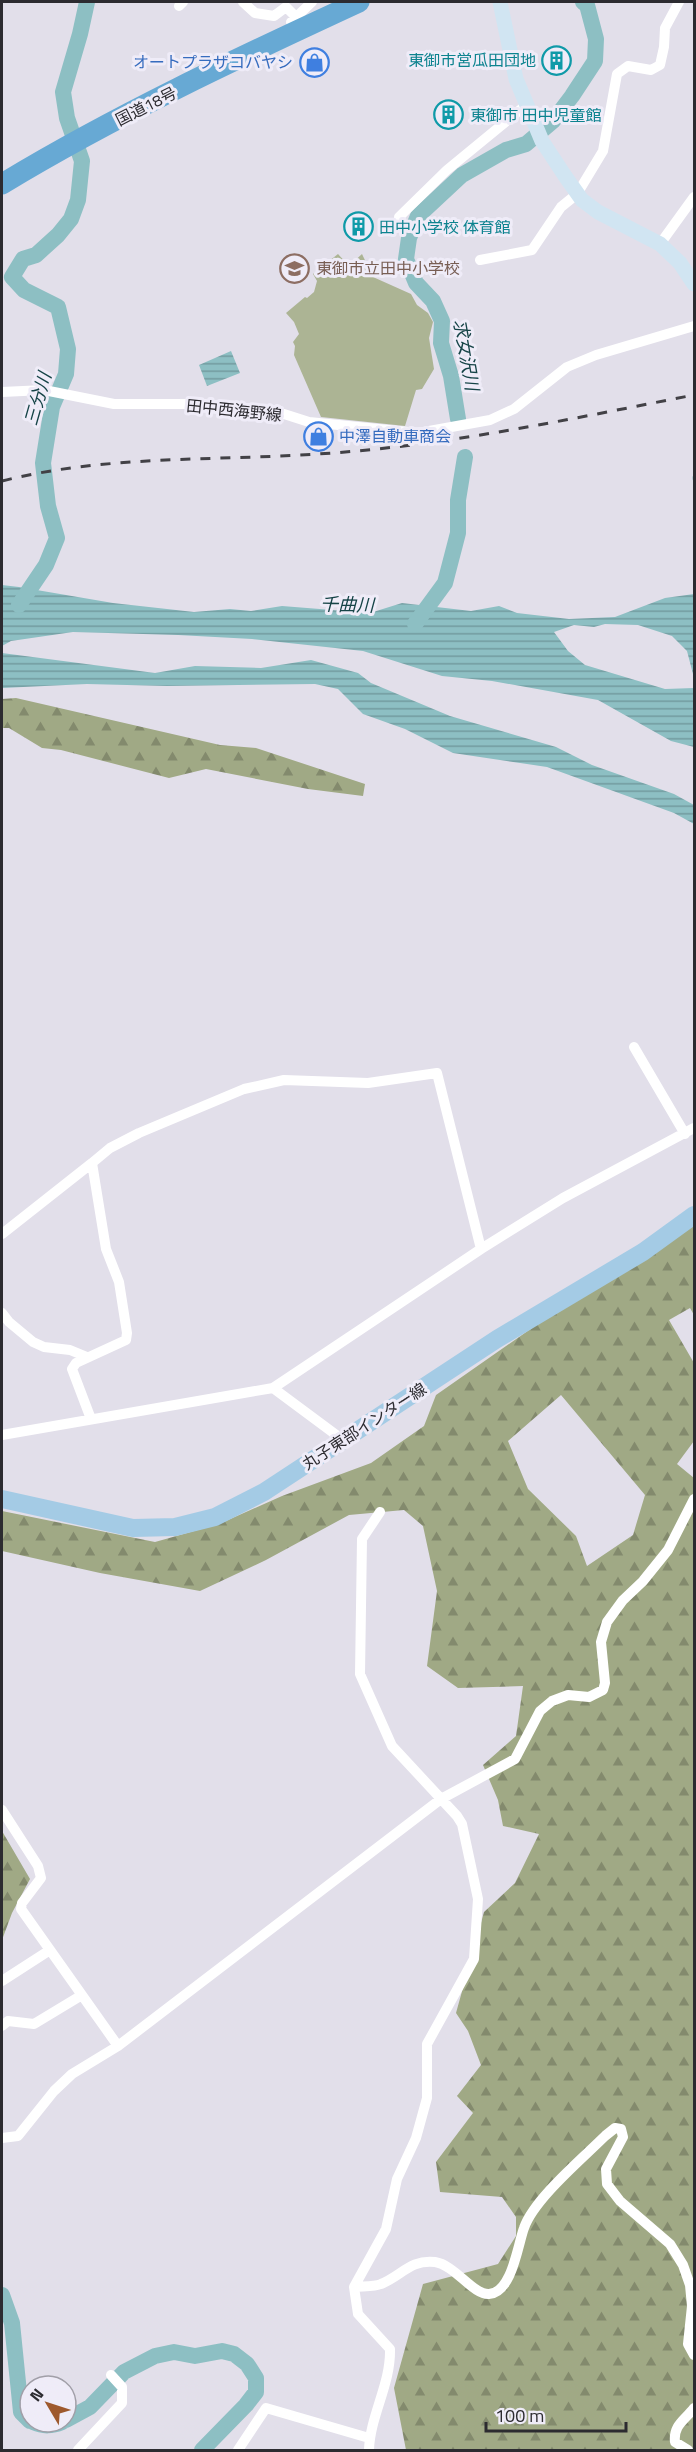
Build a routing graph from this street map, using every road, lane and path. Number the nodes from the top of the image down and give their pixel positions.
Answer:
1 (243, 2) edge
2 (312, 2) edge
3 (359, 2) edge
4 (500, 2) edge
5 (679, 2) edge
6 (285, 4) edge
7 (296, 17) junction
8 (280, 39) junction
9 (526, 105) junction
10 (2, 184) edge
11 (578, 194) junction
12 (694, 197) edge
13 (399, 217) dead end
14 (660, 244) junction
15 (480, 260) dead end
16 (694, 284) edge
17 (694, 326) edge
18 (2, 392) edge
19 (634, 1047) dead end
20 (690, 1131) edge
21 (92, 1163) junction
22 (694, 1215) edge
23 (2, 1234) edge
24 (482, 1249) junction
25 (2, 1313) edge
26 (87, 1357) junction
27 (273, 1388) junction
28 (91, 1419) junction
29 (2, 1435) edge
30 (343, 1440) junction
31 (2, 1499) edge
32 (694, 1499) edge
33 (380, 1512) dead end
34 (441, 1799) junction
35 (2, 1810) edge
36 (50, 1950) junction
37 (2, 1981) edge
38 (82, 1995) junction
39 (2, 2026) edge
40 (118, 2046) junction
41 (2, 2138) edge
42 (354, 2287) junction
43 (694, 2355) edge
44 (111, 2375) dead end
45 (694, 2408) edge
46 (369, 2438) junction
47 (78, 2451) edge
48 (238, 2451) edge
49 (369, 2451) edge
50 (687, 2451) edge

1 - 6 street
2 - 7 street
3 - 8 highway, 国道18号
4 - 9 street
5 - 11 street
6 - 7 street
7 - 8 street
8 - 10 highway, 国道18号
9 - 11 street
9 - 13 street
11 - 14 street
11 - 15 street
12 - 14 street
14 - 16 street
17 - 18 street, 田中西海野線
19 - 20 street
20 - 24 street
21 - 23 street
21 - 24 street
21 - 26 street
22 - 30 main road, 丸子東部インター線
24 - 27 street
25 - 26 street
26 - 28 street
27 - 28 street
27 - 30 street
28 - 29 street
30 - 31 main road, 丸子東部インター線
32 - 34 street
33 - 34 street
34 - 40 street
34 - 42 street
35 - 36 street
36 - 37 street
36 - 38 street
38 - 39 street
38 - 40 street
40 - 41 street
42 - 43 street
42 - 46 street
44 - 47 street
45 - 50 street
46 - 48 street
46 - 49 street

